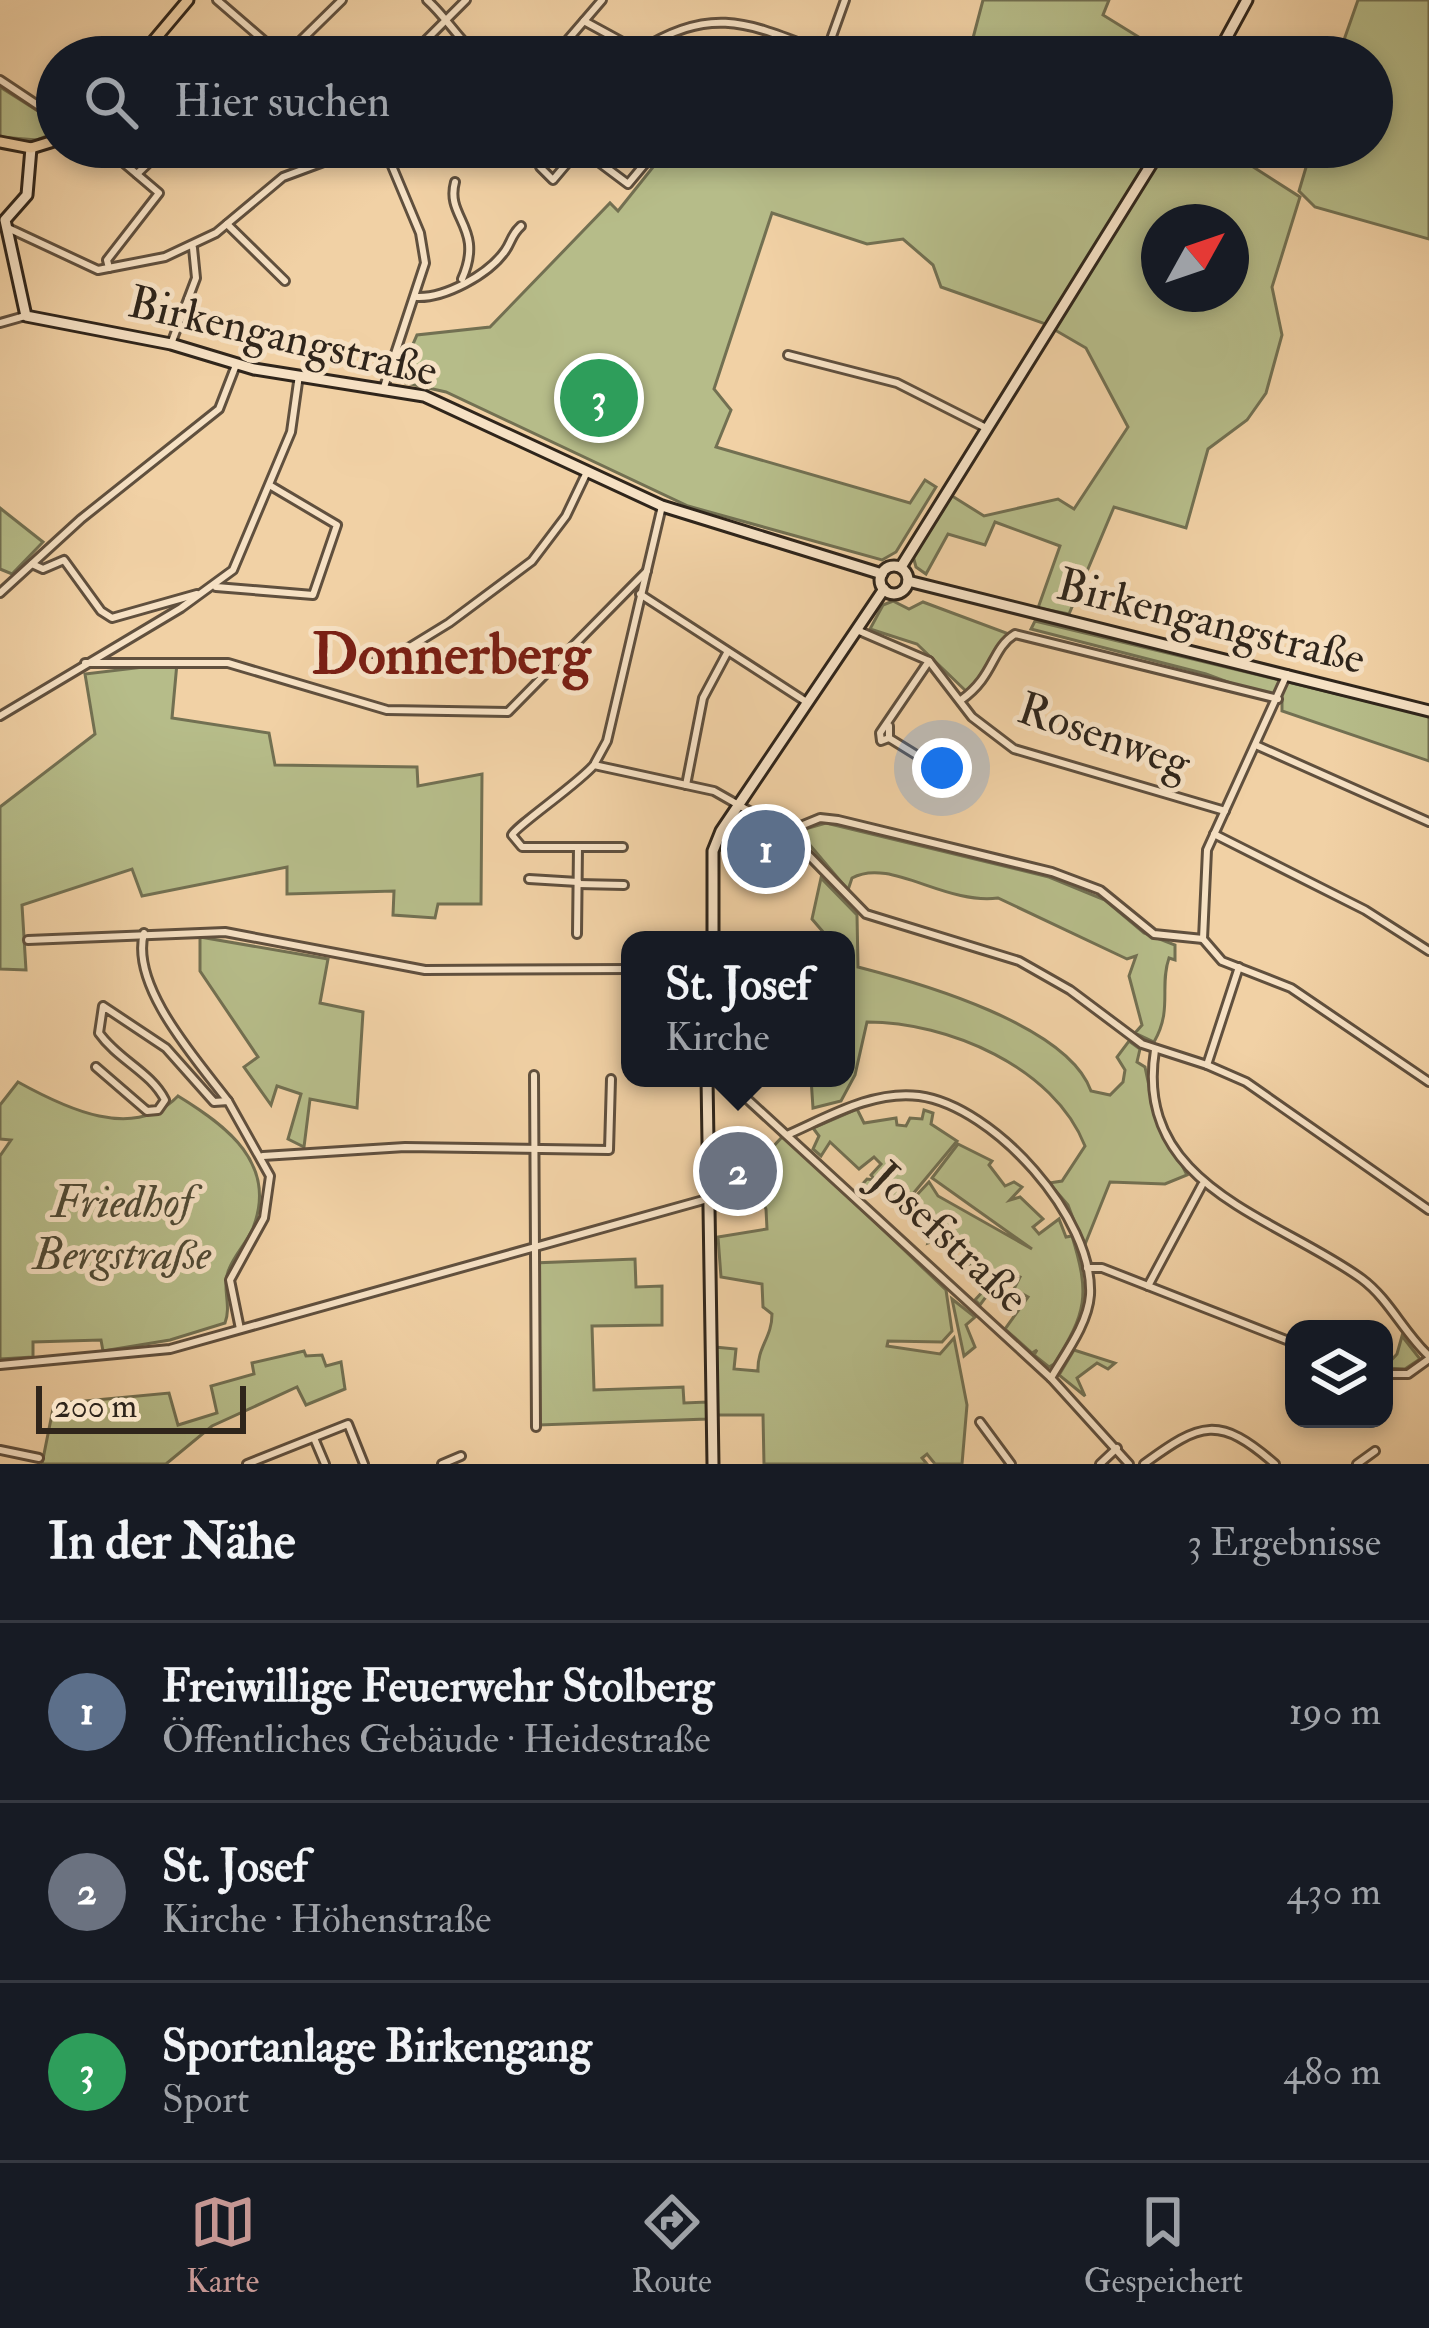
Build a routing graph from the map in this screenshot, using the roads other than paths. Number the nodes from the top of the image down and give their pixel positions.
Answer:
1 (188, 0) edge
2 (342, 0) edge
3 (427, 0) edge
4 (466, 0) edge
5 (602, 0) edge
6 (844, 0) edge
7 (1246, 0) edge
8 (219, 1) edge
9 (445, 17) junction
10 (584, 21) junction
11 (158, 36) edge
12 (260, 36) edge
13 (305, 36) edge
14 (428, 36) edge
15 (454, 36) edge
16 (571, 36) edge
17 (608, 36) edge
18 (670, 36) edge
19 (774, 36) edge
20 (832, 36) edge
21 (1227, 36) edge
22 (0, 80) edge
23 (36, 104) edge
24 (0, 142) edge
25 (36, 146) edge
26 (31, 148) junction
27 (130, 168) edge
28 (143, 168) edge
29 (307, 168) edge
30 (393, 168) edge
31 (541, 168) edge
32 (563, 168) edge
33 (607, 168) edge
34 (641, 168) edge
35 (1149, 168) edge
36 (137, 174) junction
37 (455, 182) dead end
38 (4, 222) edge
39 (227, 224) junction
40 (521, 226) dead end
41 (194, 248) junction
42 (109, 268) junction
43 (285, 281) dead end
44 (461, 282) junction
45 (417, 297) junction
46 (26, 316) junction
47 (0, 323) edge
48 (171, 344) junction
49 (788, 355) dead end
50 (236, 365) junction
51 (299, 375) junction
52 (384, 387) junction
53 (984, 428) junction
54 (586, 474) junction
55 (271, 486) junction
56 (662, 506) junction
57 (31, 562) junction
58 (901, 567) junction
59 (646, 571) junction
60 (881, 574) junction
61 (908, 581) junction
62 (209, 589) junction
63 (884, 590) junction
64 (0, 593) edge
65 (640, 594) junction
66 (857, 630) junction
67 (727, 653) junction
68 (354, 658) dead end
69 (929, 661) junction
70 (85, 663) junction
71 (1287, 674) junction
72 (1278, 699) junction
73 (961, 700) junction
74 (808, 704) junction
75 (1429, 711) edge
76 (0, 716) edge
77 (1258, 746) junction
78 (919, 756) dead end
79 (594, 765) junction
80 (686, 785) junction
81 (738, 804) junction
82 (1225, 811) junction
83 (1429, 822) edge
84 (786, 832) junction
85 (1214, 835) junction
86 (578, 847) junction
87 (623, 847) dead end
88 (529, 879) dead end
89 (578, 883) junction
90 (624, 885) dead end
91 (713, 931) edge
92 (144, 933) junction
93 (577, 934) dead end
94 (1204, 939) junction
95 (28, 940) dead end
96 (1429, 951) edge
97 (1239, 967) junction
98 (621, 969) edge
99 (1155, 1050) junction
100 (1207, 1065) junction
101 (96, 1067) dead end
102 (534, 1075) dead end
103 (610, 1079) dead end
104 (1429, 1082) edge
105 (708, 1087) edge
106 (729, 1087) edge
107 (227, 1101) junction
108 (787, 1135) junction
109 (532, 1149) junction
110 (263, 1156) junction
111 (1202, 1185) junction
112 (708, 1198) junction
113 (1429, 1210) edge
114 (532, 1245) junction
115 (1087, 1268) junction
116 (1148, 1286) junction
117 (240, 1329) junction
118 (1285, 1339) edge
119 (1429, 1358) edge
120 (0, 1365) edge
121 (1393, 1374) edge
122 (1051, 1378) junction
123 (980, 1422) dead end
124 (536, 1427) dead end
125 (314, 1438) junction
126 (1117, 1448) junction
127 (0, 1450) edge
128 (1375, 1451) dead end
129 (461, 1456) dead end
130 (39, 1458) dead end
131 (1008, 1462) edge
132 (247, 1464) edge
133 (325, 1464) edge
134 (364, 1464) edge
135 (442, 1464) edge
136 (713, 1464) edge
137 (1100, 1464) edge
138 (1129, 1464) edge
139 (1144, 1464) edge
140 (1275, 1464) edge
141 (1357, 1464) edge

1 - 11 main road
2 - 13 street
3 - 9 street
4 - 9 street
5 - 10 street
6 - 20 street
7 - 21 street
8 - 12 street
9 - 14 street
9 - 15 street
10 - 16 street
10 - 17 street
18 - 19 street
22 - 23 street
24 - 26 main road
25 - 26 main road
26 - 38 street
27 - 36 street
28 - 36 street
29 - 39 street
30 - 45 street
31 - 32 street
33 - 34 street
35 - 53 street
36 - 42 street
37 - 44 street
38 - 42 street
38 - 46 street
39 - 41 street
39 - 43 street
40 - 44 street
41 - 42 street
41 - 48 street
44 - 45 street
45 - 52 street
46 - 47 street
46 - 48 street, Birkengangstraße
48 - 50 street, Birkengangstraße
49 - 53 street
50 - 51 street, Birkengangstraße
50 - 57 street
51 - 52 street, Birkengangstraße
51 - 55 street
52 - 54 street, Birkengangstraße
53 - 58 street
54 - 56 street, Birkengangstraße
54 - 68 street
55 - 62 street
55 - 62 street
56 - 59 street
56 - 60 street, Birkengangstraße
57 - 62 street
57 - 64 street
58 - 60 street
58 - 61 street
59 - 65 street
59 - 70 street
60 - 63 street
61 - 63 street
61 - 71 street, Birkengangstraße
62 - 70 street
63 - 66 street
65 - 67 street
65 - 79 street
66 - 69 street, Rosenweg
66 - 74 street
67 - 74 street
67 - 80 street
69 - 73 street, Rosenweg
69 - 78 street
70 - 76 street
71 - 72 street
71 - 75 street, Birkengangstraße
72 - 73 street
72 - 77 street
73 - 82 street, Rosenweg
74 - 81 street
77 - 82 street
77 - 83 street
79 - 80 street
79 - 86 street
80 - 81 street
81 - 84 street
81 - 91 street
82 - 85 street
84 - 94 street
84 - 99 street
85 - 94 street
85 - 96 street
86 - 87 street
86 - 89 street
88 - 89 street
89 - 90 street
89 - 93 street
92 - 95 street
92 - 98 street
92 - 107 street
94 - 97 street
97 - 100 street
97 - 104 street
99 - 100 street
99 - 111 street
100 - 113 street
101 - 107 street
102 - 109 street
103 - 109 street
105 - 112 street
106 - 108 street, Josefstraße
107 - 110 street
108 - 115 street
108 - 122 street, Josefstraße
109 - 110 street
109 - 114 street
110 - 117 street
111 - 116 street
111 - 119 street
112 - 114 street
112 - 136 street
114 - 117 street
114 - 124 street
115 - 116 street
115 - 122 street
116 - 118 street
117 - 120 street
119 - 121 street
122 - 126 street, Josefstraße
123 - 131 street
125 - 132 street
125 - 133 street
125 - 134 street
126 - 137 street
126 - 138 street, Josefstraße
127 - 130 street
128 - 141 street
129 - 135 street
139 - 140 street

